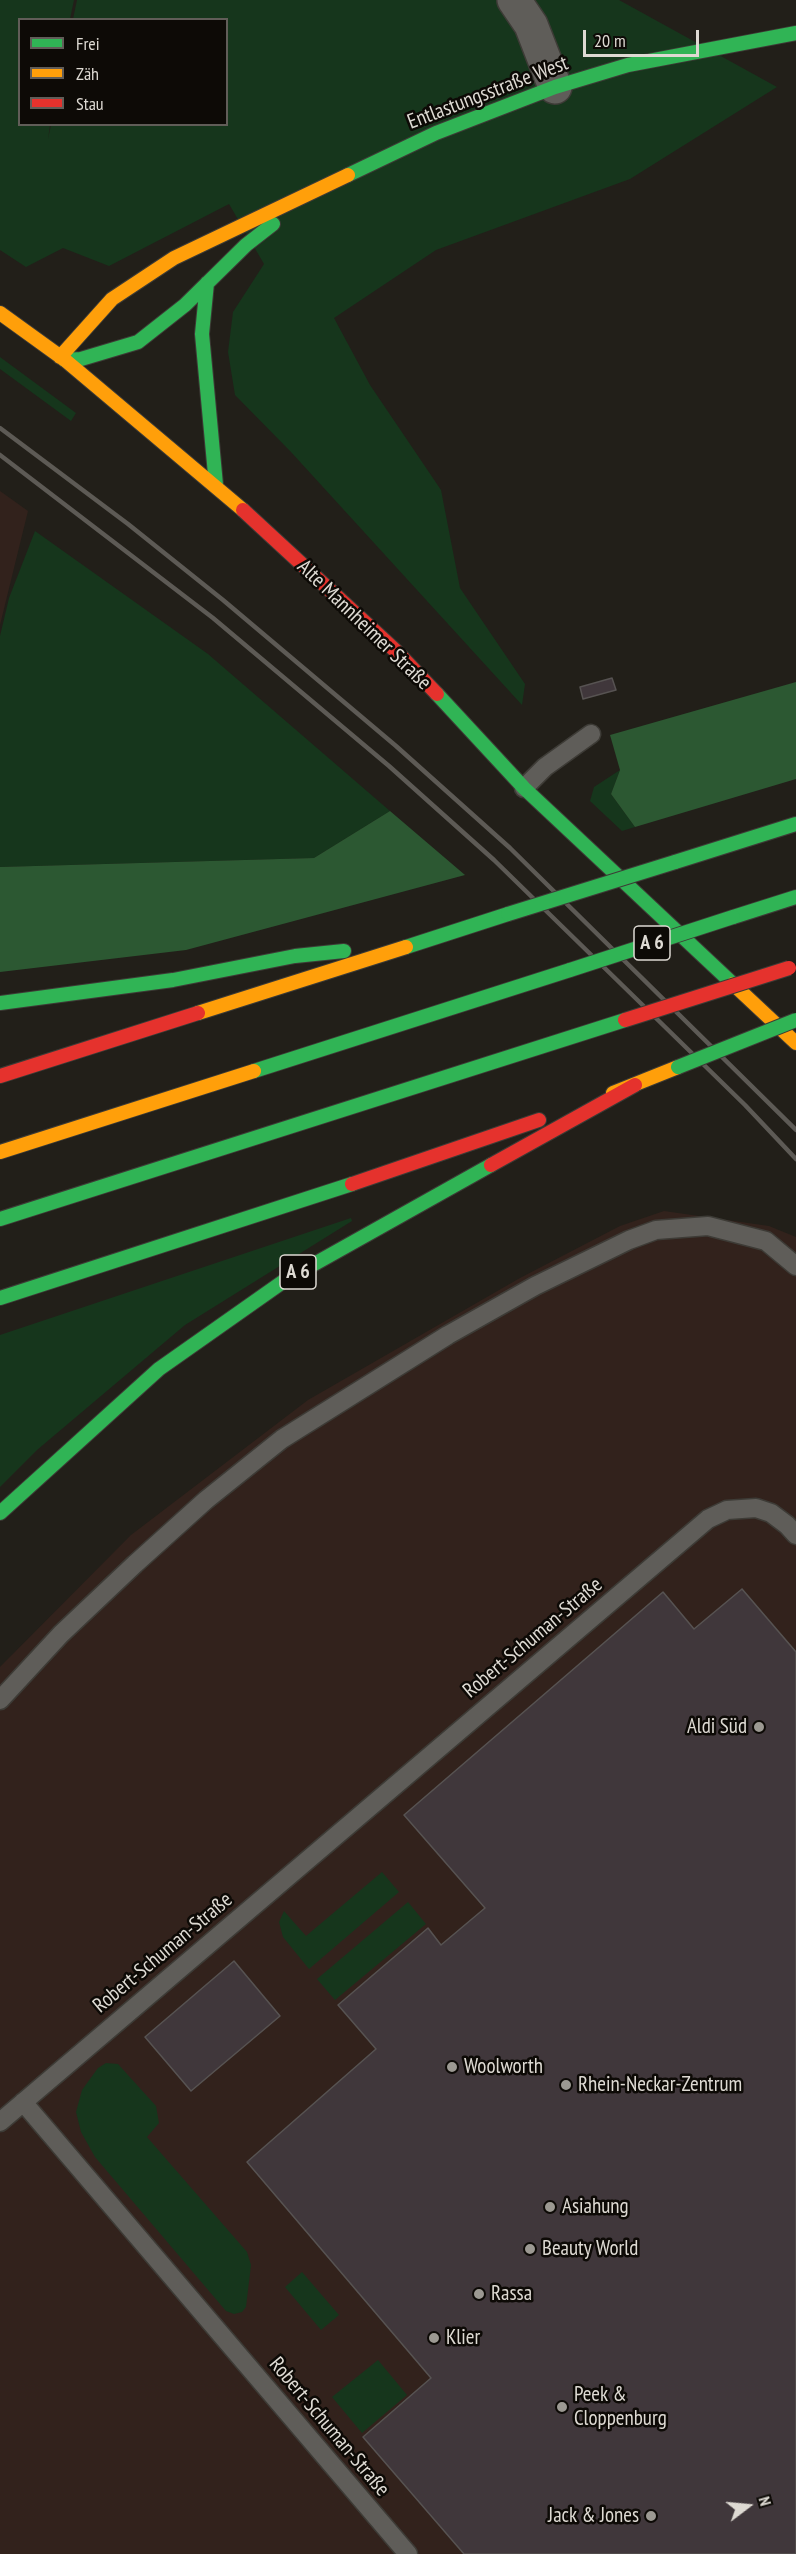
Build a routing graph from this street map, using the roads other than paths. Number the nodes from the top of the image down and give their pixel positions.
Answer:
1 (514, 0) edge
2 (796, 33) edge
3 (555, 87) junction
4 (310, 195) junction
5 (207, 283) junction
6 (0, 313) edge
7 (62, 358) junction
8 (216, 485) junction
9 (591, 734) dead end
10 (524, 788) junction
11 (796, 824) edge
12 (796, 897) edge
13 (424, 941) junction
14 (792, 967) edge
15 (0, 1003) edge
16 (796, 1020) edge
17 (796, 1043) edge
18 (0, 1076) edge
19 (635, 1085) junction
20 (0, 1152) edge
21 (0, 1219) edge
22 (796, 1266) edge
23 (0, 1298) edge
24 (0, 1513) edge
25 (796, 1535) edge
26 (0, 1701) edge
27 (23, 2102) junction
28 (0, 2122) edge
29 (408, 2554) edge

1 - 3 street
2 - 3 main road, Entlastungsstraße West
3 - 4 main road, Entlastungsstraße West
4 - 5 main road, Entlastungsstraße West
4 - 7 main road, Entlastungsstraße West
5 - 7 main road, Entlastungsstraße West
5 - 8 main road
6 - 7 main road, Alte Mannheimer Straße
7 - 8 main road, Alte Mannheimer Straße
8 - 10 main road, Alte Mannheimer Straße
9 - 10 lane
10 - 17 main road, Alte Mannheimer Straße
11 - 13 main road, bridge
12 - 20 main road, A 6, bridge
13 - 15 main road
13 - 18 main road
14 - 21 main road, bridge
16 - 19 main road, A 6, bridge
19 - 23 main road, A 6
19 - 24 main road, A 6
22 - 26 lane
25 - 27 lane, Robert-Schuman-Straße
27 - 28 lane
27 - 29 lane, Robert-Schuman-Straße

